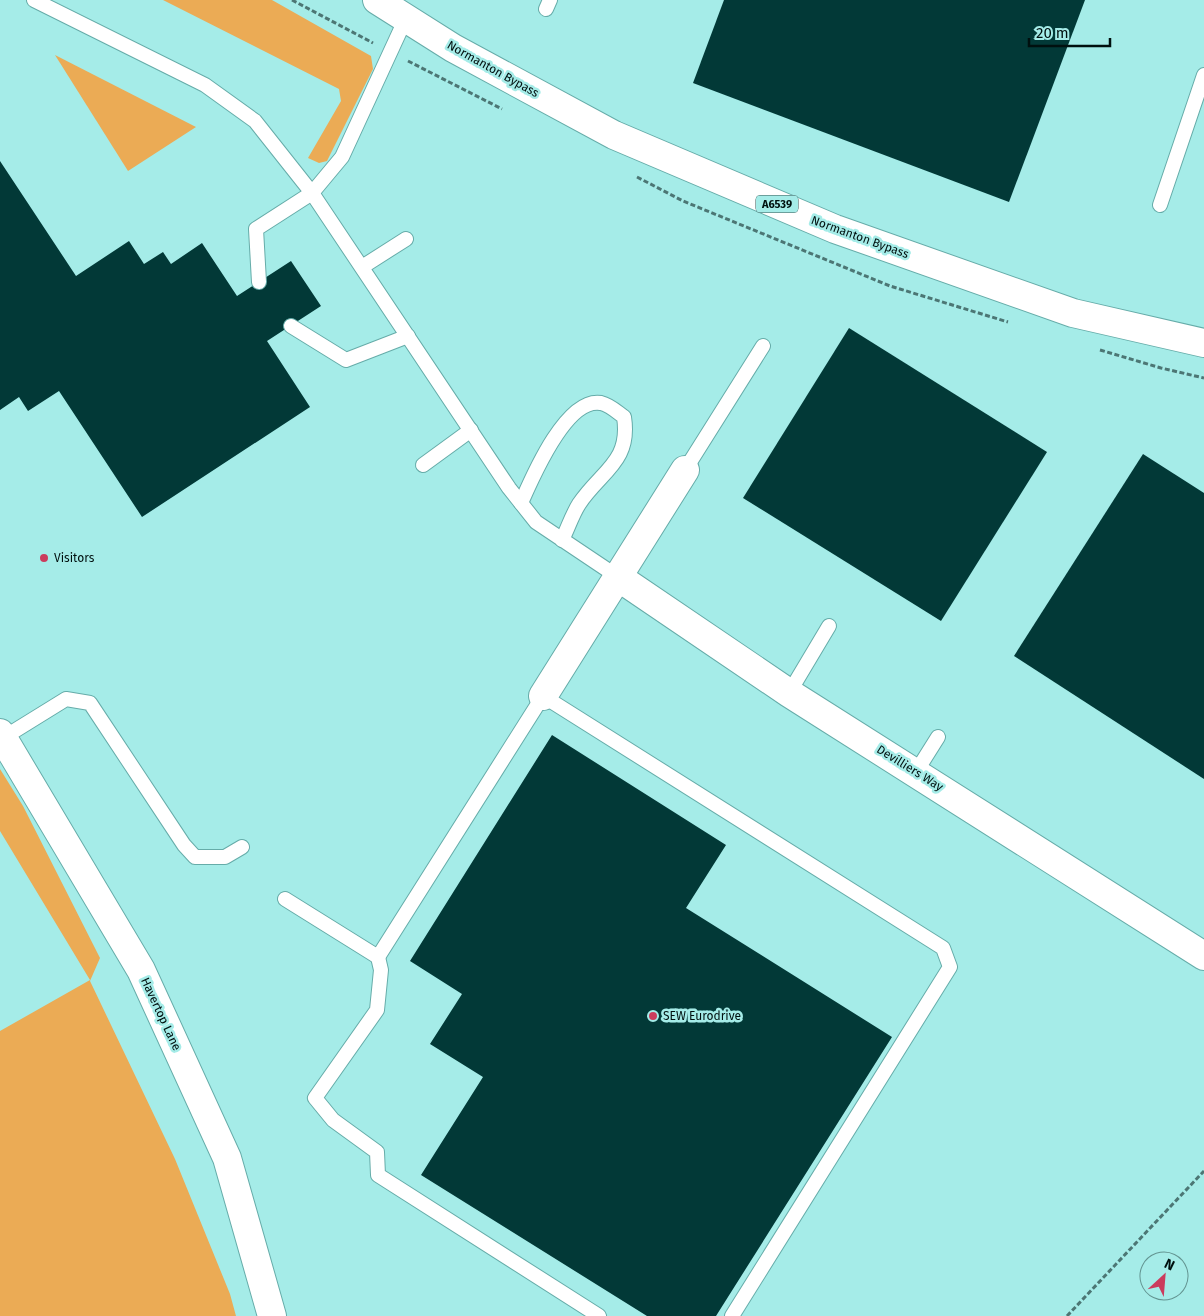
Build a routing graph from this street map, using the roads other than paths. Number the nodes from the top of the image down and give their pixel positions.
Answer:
1 (34, 0) edge
2 (377, 0) edge
3 (406, 18) junction
4 (1204, 75) edge
5 (312, 193) junction
6 (1160, 205) dead end
7 (406, 239) dead end
8 (362, 267) junction
9 (259, 282) dead end
10 (291, 326) dead end
11 (408, 336) junction
12 (1204, 343) edge
13 (763, 346) dead end
14 (471, 430) junction
15 (423, 465) dead end
16 (685, 470) joint
17 (521, 503) junction
18 (562, 540) junction
19 (618, 577) junction
20 (829, 626) dead end
21 (789, 693) junction
22 (543, 696) junction
23 (1, 736) edge
24 (938, 737) dead end
25 (916, 772) junction
26 (242, 847) dead end
27 (285, 899) dead end
28 (1204, 956) edge
29 (378, 957) junction
30 (272, 1316) edge
31 (598, 1316) edge
32 (732, 1316) edge

1 - 5 lane
2 - 3 main road, Normanton Bypass / A6539
3 - 5 lane
3 - 12 main road, Normanton Bypass / A6539
4 - 6 lane
5 - 8 lane
5 - 9 lane
7 - 8 lane
8 - 11 lane
10 - 11 lane
11 - 14 lane
13 - 16 lane
14 - 15 lane
14 - 17 lane
16 - 19 main road
17 - 18 lane
17 - 18 lane
18 - 19 lane
19 - 21 main road, Devilliers Way
19 - 22 main road
20 - 21 lane
21 - 25 main road, Devilliers Way
22 - 29 lane
22 - 32 lane
23 - 26 lane
23 - 30 main road, Havertop Lane
24 - 25 lane
25 - 28 main road, Devilliers Way
27 - 29 lane
29 - 31 lane

